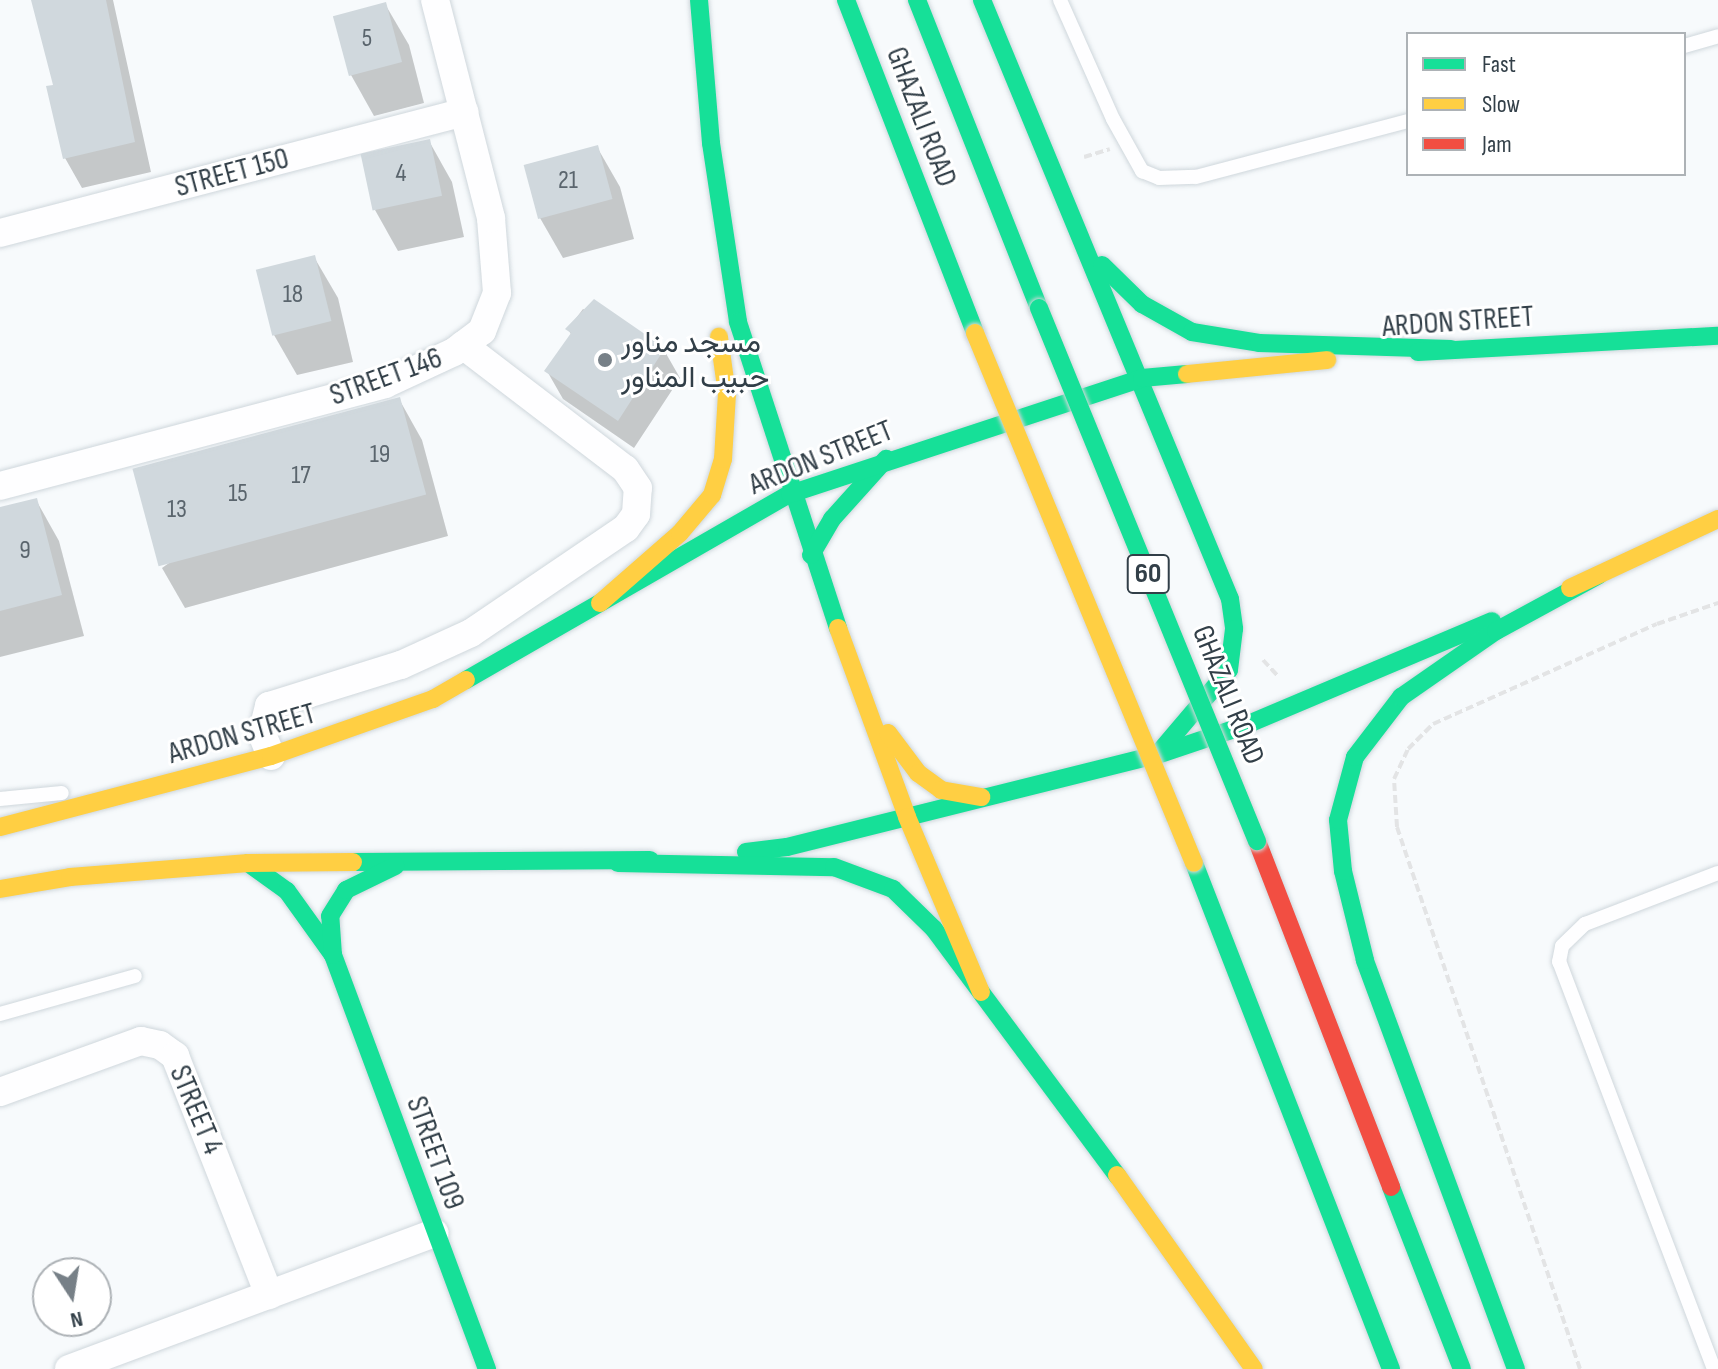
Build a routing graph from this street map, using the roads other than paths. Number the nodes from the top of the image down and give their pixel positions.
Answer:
1 (435, 0) edge
2 (699, 0) edge
3 (846, 0) edge
4 (917, 0) edge
5 (924, 0) edge
6 (982, 0) edge
7 (1060, 0) edge
8 (1718, 36) edge
9 (1686, 45) edge
10 (951, 87) junction
11 (465, 112) junction
12 (1406, 122) edge
13 (711, 143) junction
14 (1070, 209) junction
15 (0, 233) edge
16 (710, 275) dead end
17 (716, 320) dead end
18 (1718, 336) edge
19 (463, 345) junction
20 (1451, 349) junction
21 (1142, 378) junction
22 (886, 459) junction
23 (0, 486) edge
24 (790, 494) junction
25 (1718, 519) edge
26 (811, 555) junction
27 (1599, 575) junction
28 (600, 603) junction
29 (858, 683) junction
30 (1157, 755) junction
31 (271, 756) junction
32 (178, 781) junction
33 (981, 797) junction
34 (0, 799) edge
35 (907, 817) junction
36 (0, 827) edge
37 (404, 861) junction
38 (248, 863) junction
39 (618, 863) junction
40 (1718, 873) edge
41 (0, 889) edge
42 (333, 955) junction
43 (135, 976) dead end
44 (981, 992) junction
45 (0, 1014) edge
46 (0, 1092) edge
47 (434, 1233) junction
48 (269, 1295) junction
49 (69, 1369) edge
50 (487, 1369) edge
51 (1254, 1369) edge
52 (1391, 1369) edge
53 (1462, 1369) edge
54 (1516, 1369) edge
55 (1714, 1369) edge

1 - 11 street, STREET 146
2 - 13 main road
3 - 52 main road, GHAZALI ROAD / 60, bridge
4 - 10 main road, GHAZALI ROAD / 60
5 - 10 main road
6 - 14 main road
7 - 12 lane
8 - 9 lane
10 - 53 main road, GHAZALI ROAD / 60, bridge
11 - 15 street, STREET 150
11 - 19 street, STREET 146
13 - 16 main road
13 - 24 main road
14 - 20 main road
14 - 21 main road
17 - 28 main road
18 - 20 main road, ARDON STREET
19 - 23 street, STREET 146
19 - 31 street
20 - 21 main road, ARDON STREET
21 - 22 main road, ARDON STREET
21 - 30 main road
22 - 24 main road, ARDON STREET
22 - 26 main road
24 - 26 main road
24 - 28 main road, ARDON STREET
25 - 27 main road
26 - 29 main road
27 - 30 main road
27 - 54 main road
28 - 31 main road, ARDON STREET
29 - 33 main road
29 - 35 main road
30 - 33 main road
31 - 32 main road, ARDON STREET
32 - 34 lane
32 - 36 main road, ARDON STREET
33 - 35 main road
35 - 39 main road
35 - 44 main road
37 - 38 main road
37 - 39 main road
37 - 42 main road, STREET 109
38 - 41 main road
38 - 42 main road, STREET 109
39 - 44 main road
40 - 55 lane
42 - 47 main road, STREET 109
43 - 45 lane
44 - 51 main road
46 - 48 street, STREET 4
47 - 48 street
47 - 50 main road, STREET 109
48 - 49 street

